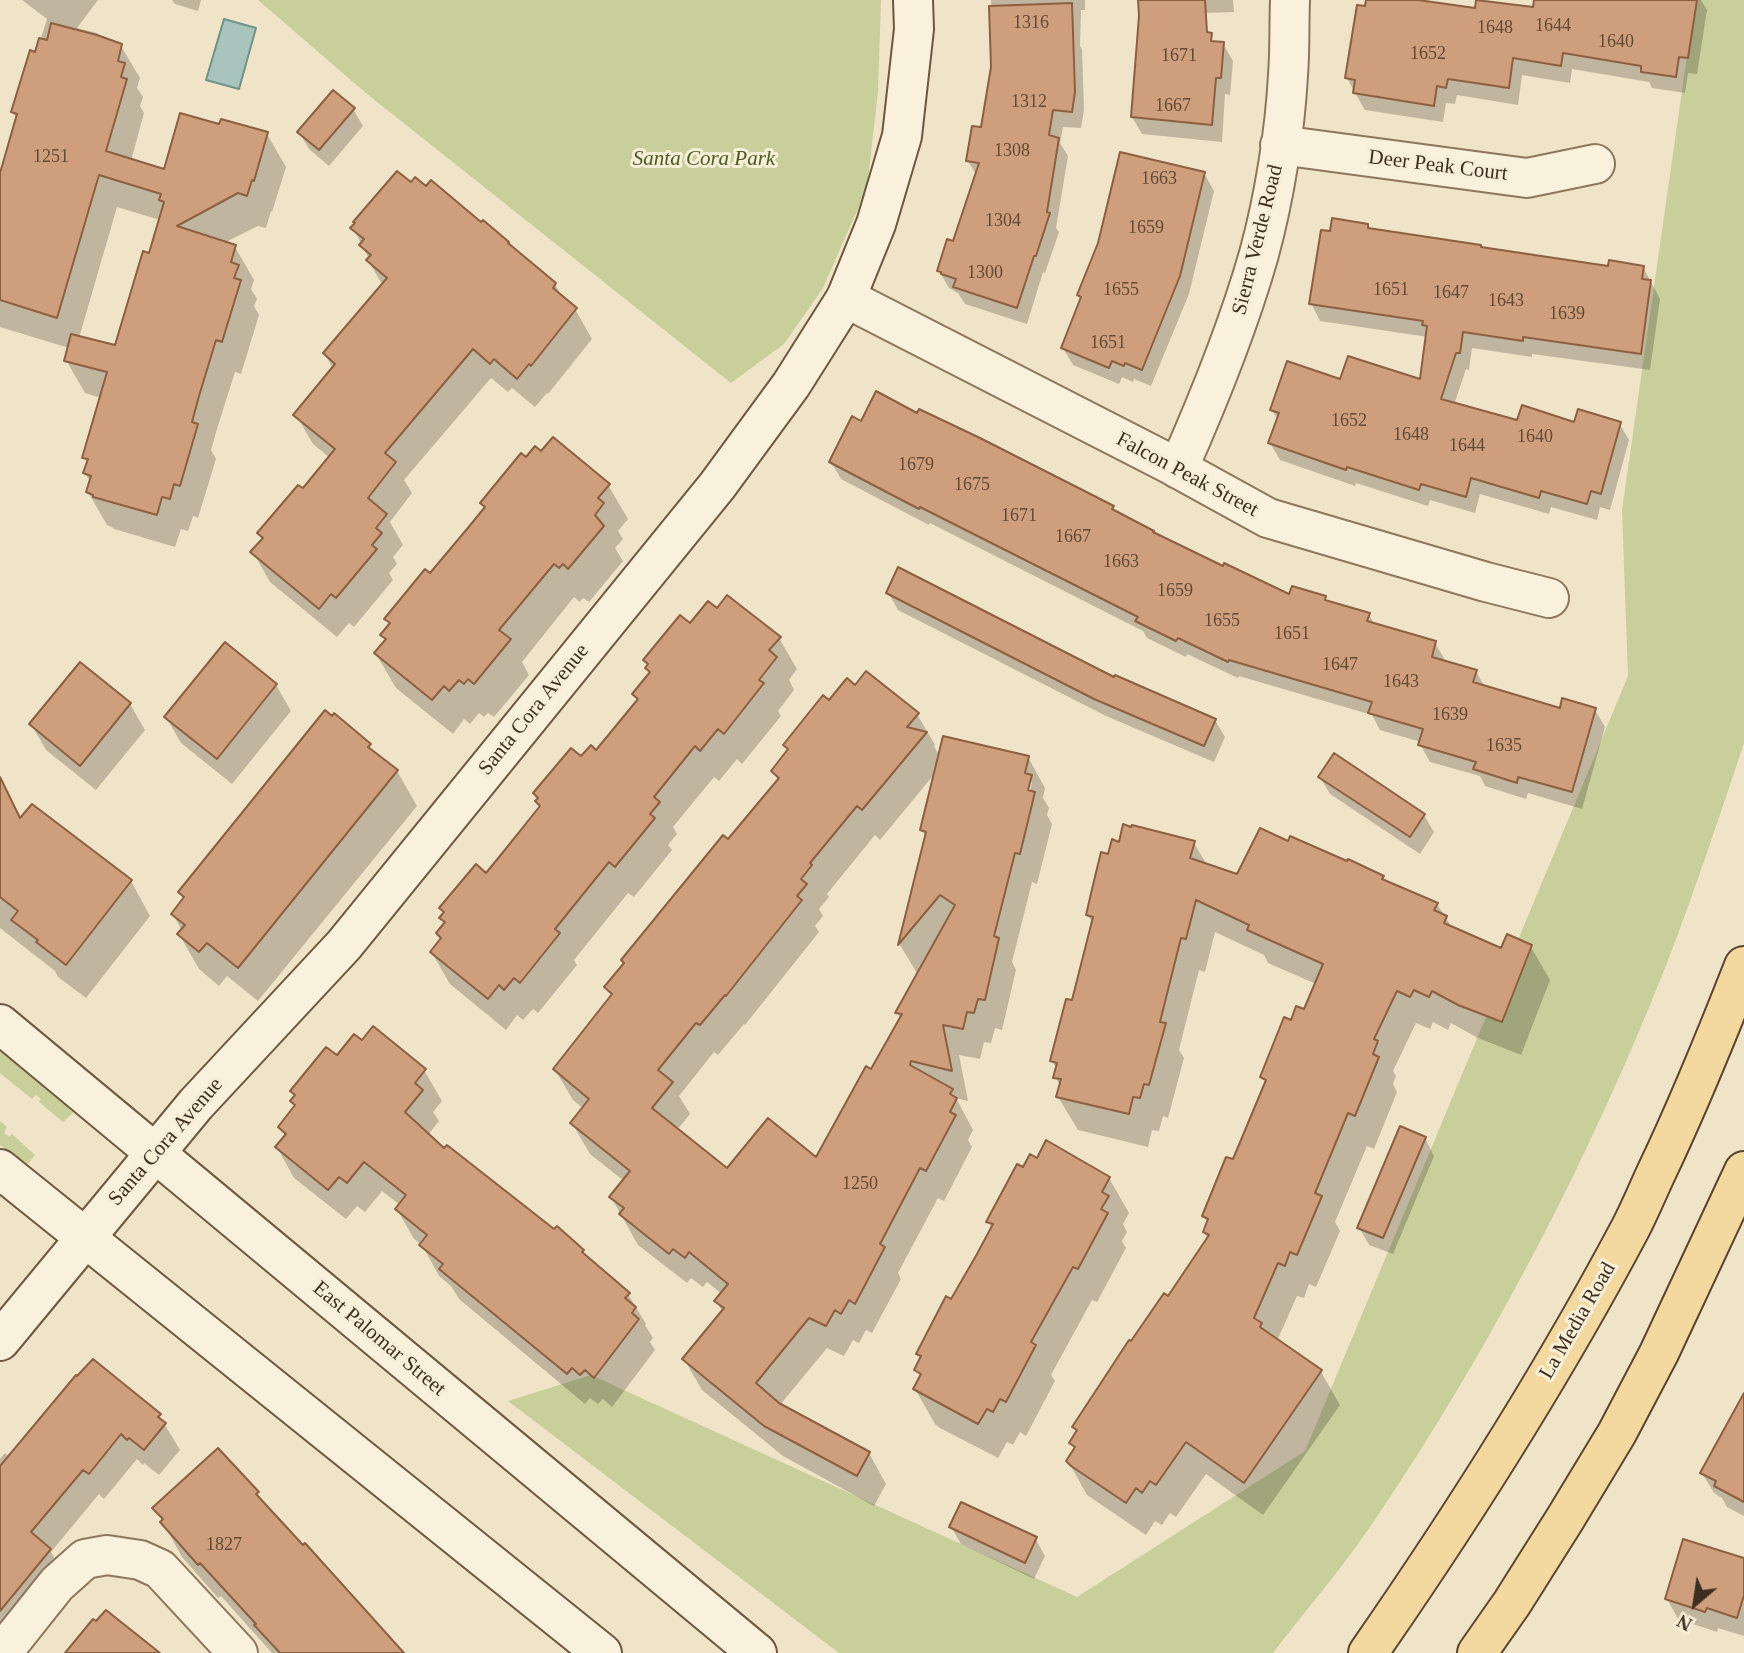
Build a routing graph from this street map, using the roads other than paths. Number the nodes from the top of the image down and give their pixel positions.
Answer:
1 (914, 0) edge
2 (1290, 0) edge
3 (1280, 145) junction
4 (1595, 164) dead end
5 (846, 298) junction
6 (1178, 469) junction
7 (1549, 598) dead end
8 (1744, 966) edge
9 (0, 1024) edge
10 (155, 1153) junction
11 (0, 1169) edge
12 (1744, 1171) edge
13 (85, 1237) junction
14 (0, 1341) edge
15 (2, 1653) edge
16 (238, 1653) edge
17 (602, 1653) edge
18 (757, 1653) edge
19 (1368, 1653) edge
20 (1477, 1653) edge

1 - 5 street, Santa Cora Avenue
2 - 3 street, Sierra Verde Road
3 - 4 street, Deer Peak Court
3 - 6 street, Sierra Verde Road
5 - 6 street, Falcon Peak Street
5 - 10 street, Santa Cora Avenue
6 - 7 street, Falcon Peak Street
8 - 19 main road, La Media Road
9 - 10 street, East Palomar Street
10 - 13 street, Santa Cora Avenue
10 - 18 street, East Palomar Street
11 - 13 street
12 - 20 main road
13 - 14 street, Santa Cora Avenue
13 - 17 street
15 - 16 street

